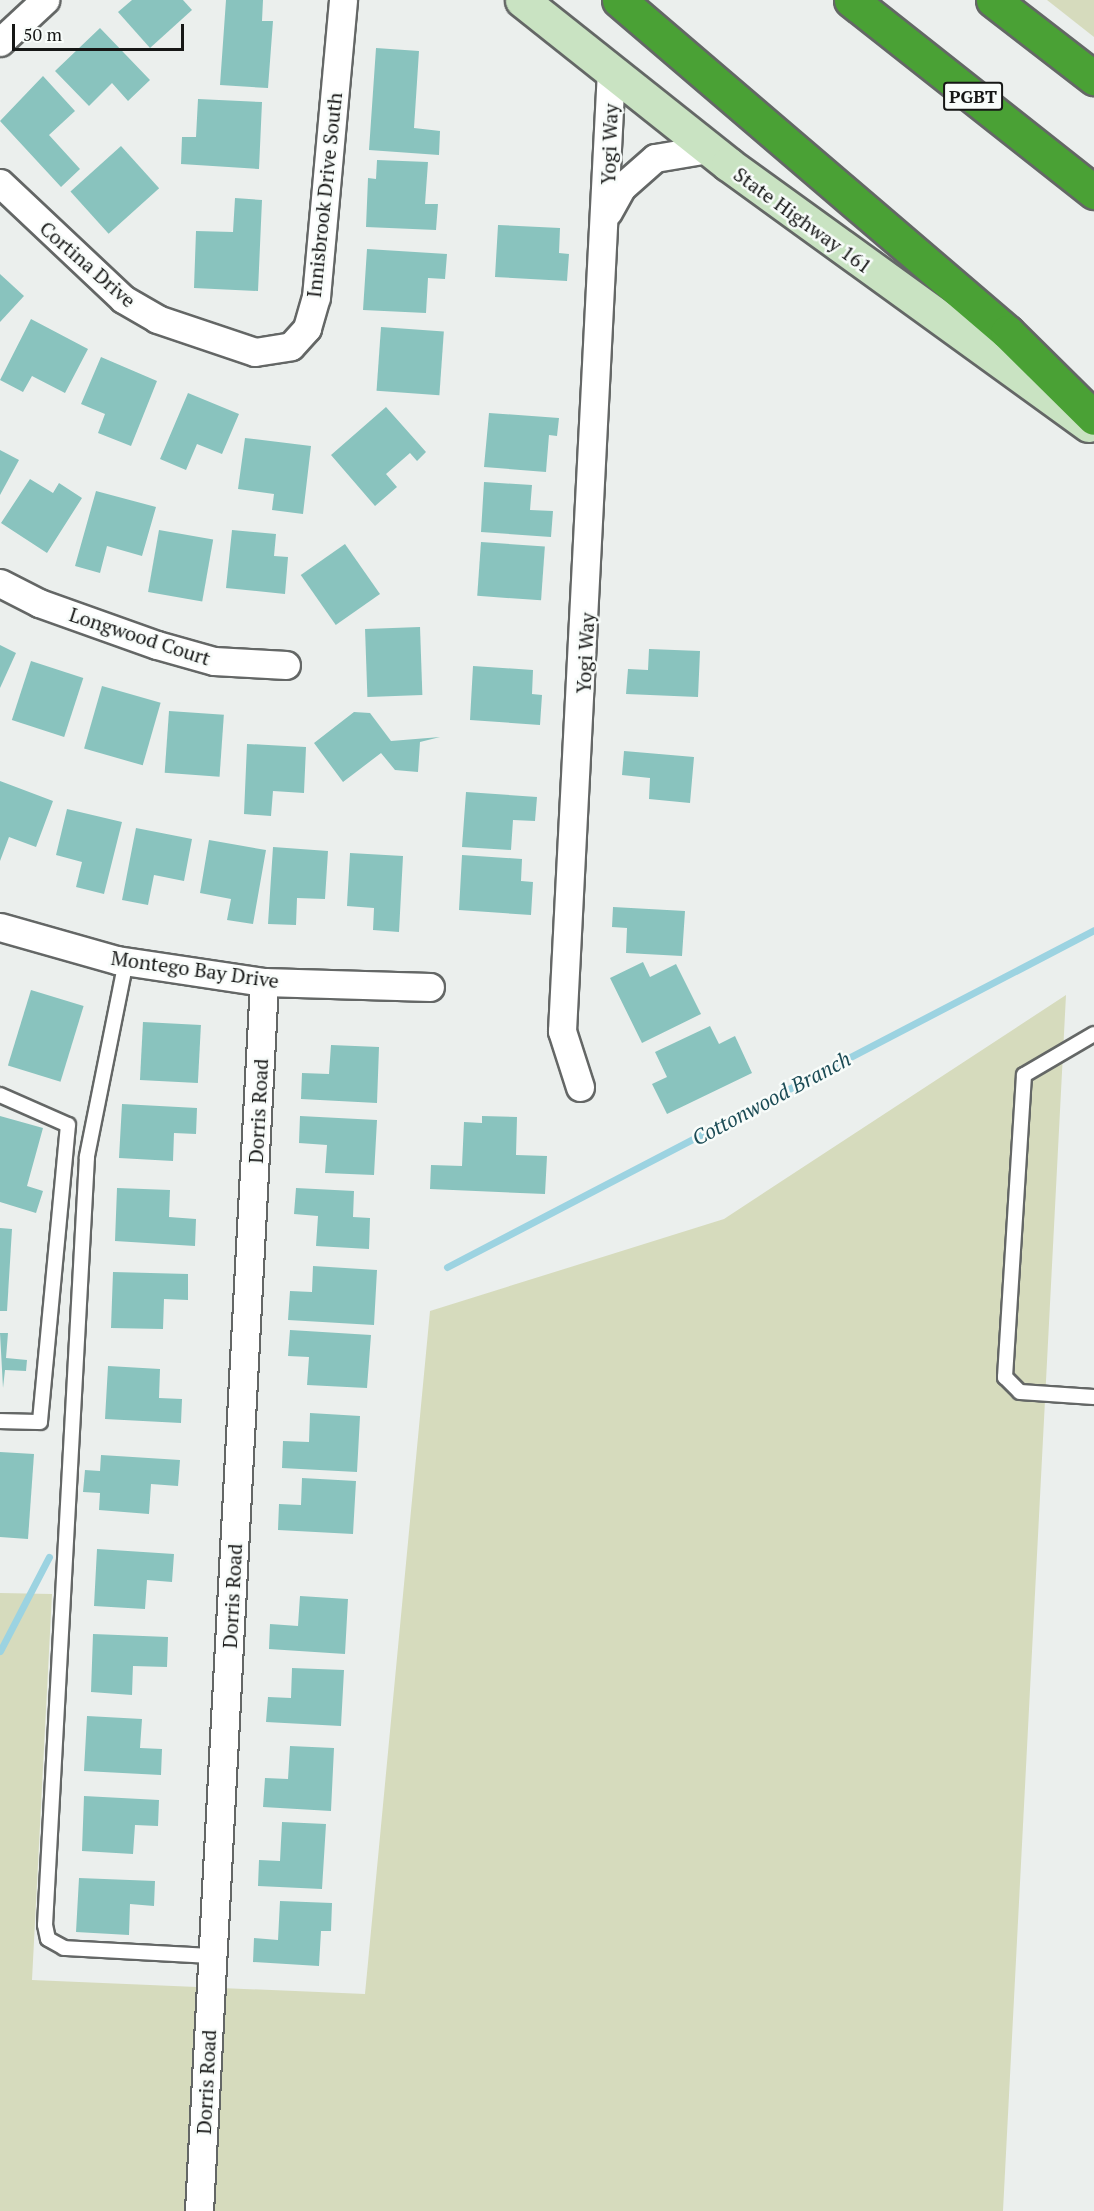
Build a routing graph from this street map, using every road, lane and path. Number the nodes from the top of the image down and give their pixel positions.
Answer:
1 (45, 0) edge
2 (343, 0) edge
3 (522, 0) edge
4 (619, 0) edge
5 (851, 0) edge
6 (993, 0) edge
7 (0, 42) edge
8 (612, 72) junction
9 (1094, 78) edge
10 (708, 149) junction
11 (0, 183) edge
12 (1094, 192) edge
13 (606, 216) junction
14 (255, 352) joint
15 (1094, 418) edge
16 (1094, 428) edge
17 (0, 583) edge
18 (286, 664) dead end
19 (0, 927) edge
20 (126, 961) junction
21 (264, 982) junction
22 (430, 987) dead end
23 (1094, 1034) edge
24 (580, 1087) dead end
25 (0, 1095) edge
26 (1094, 1397) edge
27 (0, 1421) edge
28 (213, 1956) junction
29 (199, 2211) edge

1 - 7 street
2 - 14 street, Innisbrook Drive South
3 - 8 main road, State Highway 161
4 - 15 highway
5 - 12 highway, PGBT
6 - 9 highway
8 - 10 main road, State Highway 161
8 - 13 street, Yogi Way
10 - 13 street, Yogi Way
10 - 16 main road, State Highway 161
11 - 14 street, Cortina Drive
13 - 24 street, Yogi Way
17 - 18 street, Longwood Court
19 - 20 street, Montego Bay Drive
20 - 21 street, Montego Bay Drive
20 - 28 lane
21 - 22 street, Montego Bay Drive
21 - 28 street, Dorris Road
23 - 26 lane
25 - 27 lane
28 - 29 street, Dorris Road

